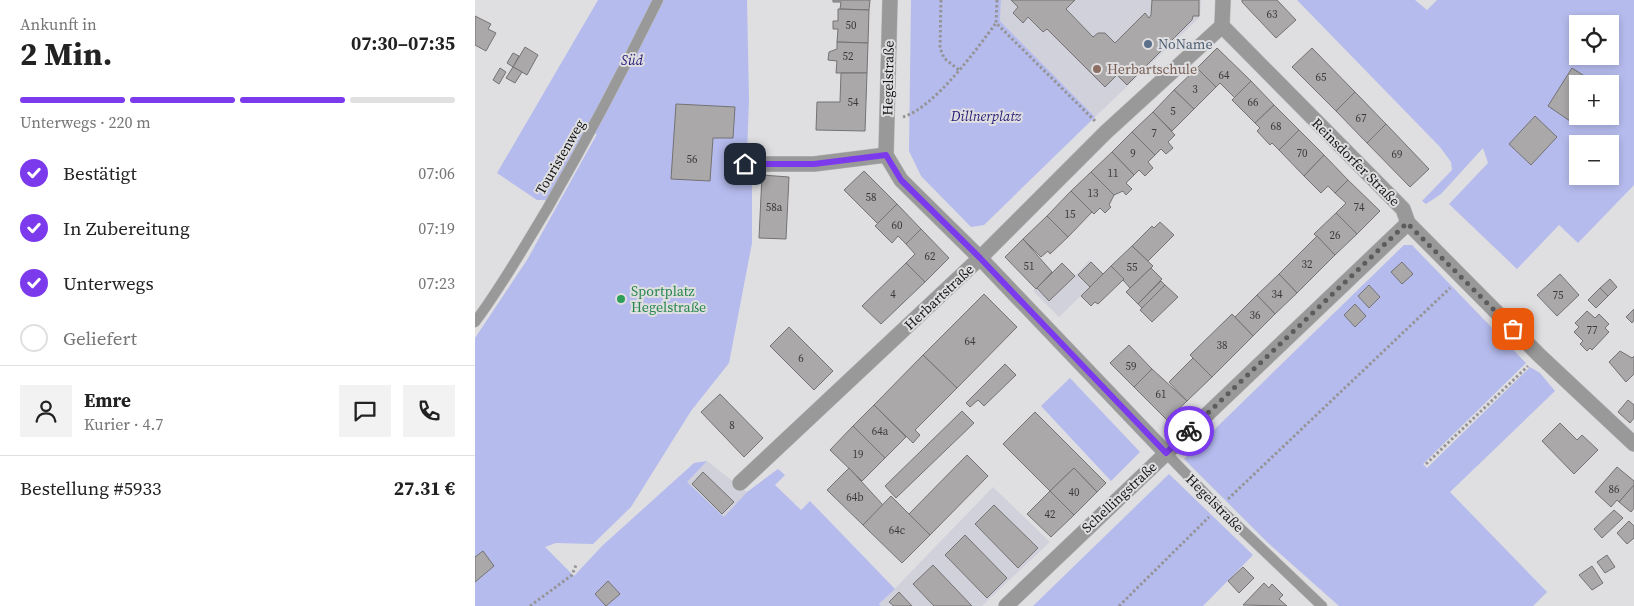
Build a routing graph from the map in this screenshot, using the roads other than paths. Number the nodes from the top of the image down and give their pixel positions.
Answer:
1 (658, 0) edge
2 (890, 0) edge
3 (1223, 0) edge
4 (1222, 26) junction
5 (886, 155) junction
6 (745, 164) dead end
7 (1407, 223) junction
8 (980, 258) junction
9 (475, 322) edge
10 (1634, 444) edge
11 (1166, 453) junction
12 (740, 483) dead end
13 (1005, 606) edge
14 (1322, 606) edge

1 - 9 lane, Touristenweg
2 - 5 street, Hegelstraße
3 - 4 street
4 - 7 street, Reinsdorfer Straße
4 - 8 street, Herbartstraße
5 - 6 street
5 - 8 street, Hegelstraße
7 - 10 street, Reinsdorfer Straße
7 - 11 street, Schellingstraße
8 - 11 street, Hegelstraße
8 - 12 street, Herbartstraße
11 - 13 street, Schellingstraße
11 - 14 lane, Hegelstraße

